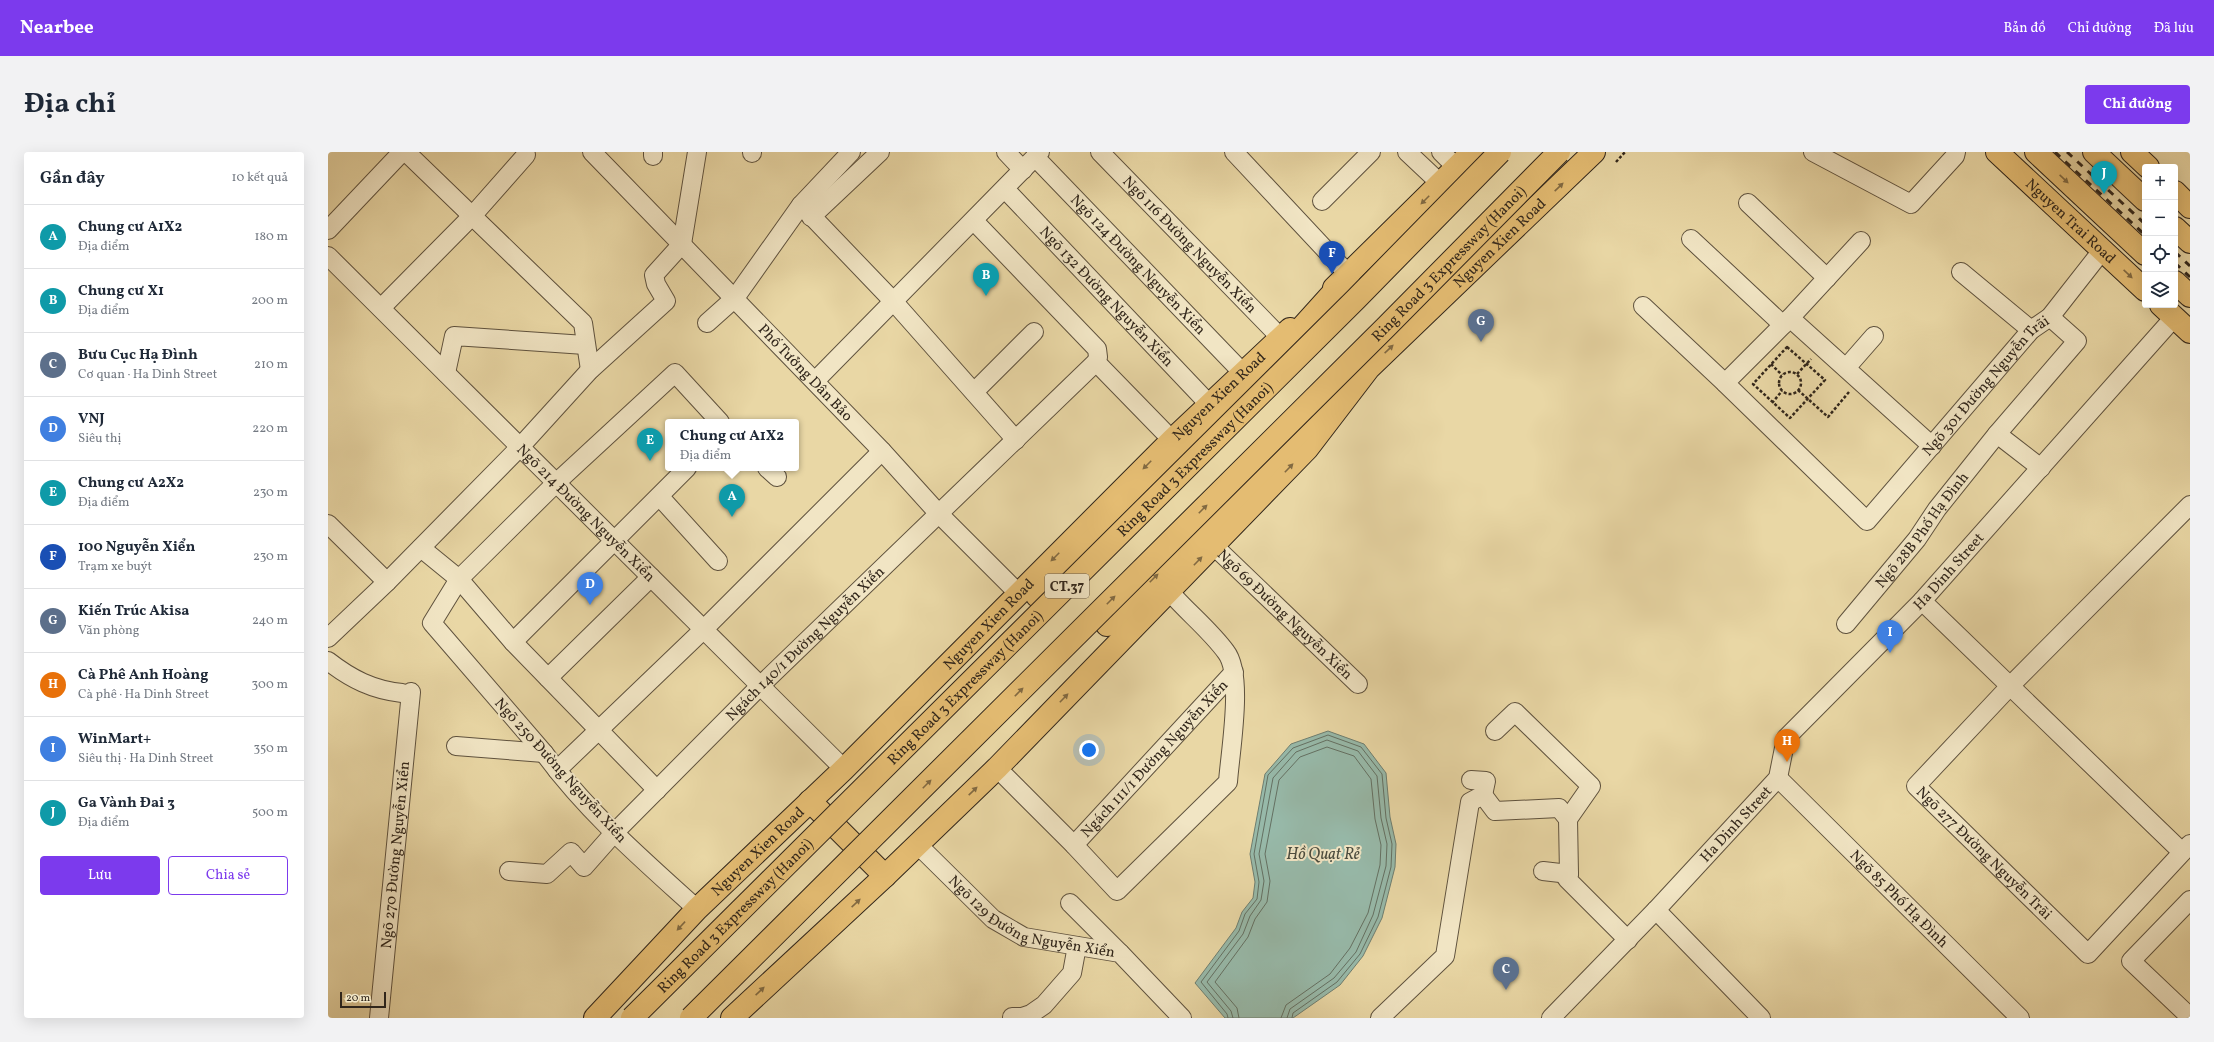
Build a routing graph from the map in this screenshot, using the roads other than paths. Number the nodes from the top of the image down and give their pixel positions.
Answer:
1 (402, 152) edge
2 (406, 152) edge
3 (592, 152) edge
4 (697, 152) edge
5 (851, 152) edge
6 (880, 152) edge
7 (1006, 152) edge
8 (1100, 152) edge
9 (1234, 152) edge
10 (1371, 152) edge
11 (1407, 152) edge
12 (1441, 152) edge
13 (1472, 152) edge
14 (1493, 152) edge
15 (1500, 152) edge
16 (1559, 152) edge
17 (1594, 152) edge
18 (1813, 152) edge
19 (1956, 152) edge
20 (1997, 152) edge
21 (2036, 152) edge
22 (2094, 152) edge
23 (2132, 152) edge
24 (1037, 154) edge
25 (526, 156) dead end
26 (2145, 164) edge
27 (1457, 168) junction
28 (1023, 170) junction
29 (1441, 184) junction
30 (1005, 189) junction
31 (2178, 195) edge
32 (2142, 197) edge
33 (1322, 201) dead end
34 (1748, 203) dead end
35 (2190, 206) edge
36 (806, 211) junction
37 (473, 215) junction
38 (974, 221) junction
39 (328, 230) edge
40 (2178, 231) edge
41 (1691, 239) dead end
42 (1861, 241) dead end
43 (2190, 242) edge
44 (682, 244) junction
45 (2101, 249) junction
46 (2142, 251) edge
47 (328, 256) edge
48 (1961, 272) dead end
49 (1349, 275) junction
50 (1827, 278) junction
51 (2178, 285) edge
52 (2142, 287) edge
53 (2190, 296) edge
54 (735, 298) junction
55 (894, 302) junction
56 (1643, 306) dead end
57 (381, 308) junction
58 (2167, 311) edge
59 (2050, 317) junction
60 (1786, 322) junction
61 (707, 323) dead end
62 (2031, 330) junction
63 (1034, 332) dead end
64 (2190, 332) edge
65 (1874, 336) dead end
66 (1280, 337) junction
67 (585, 345) junction
68 (1096, 362) junction
69 (1846, 368) junction
70 (590, 370) junction
71 (1242, 372) junction
72 (446, 373) junction
73 (1361, 376) junction
74 (815, 381) junction
75 (1725, 383) junction
76 (974, 392) junction
77 (1209, 404) junction
78 (717, 419) edge
79 (1997, 434) junction
80 (1016, 440) junction
81 (1172, 440) junction
82 (1932, 446) junction
83 (520, 447) junction
84 (882, 451) junction
85 (2041, 468) junction
86 (684, 471) edge
87 (557, 482) junction
88 (660, 497) junction
89 (2190, 505) edge
90 (939, 514) junction
91 (328, 524) edge
92 (615, 542) junction
93 (1213, 545) junction
94 (420, 548) junction
95 (718, 561) dead end
96 (651, 577) junction
97 (459, 578) junction
98 (387, 582) junction
99 (1169, 591) junction
100 (1028, 595) junction
101 (1922, 601) junction
102 (1846, 624) dead end
103 (704, 630) junction
104 (328, 638) edge
105 (513, 642) junction
106 (328, 661) edge
107 (1234, 672) junction
108 (548, 678) junction
109 (1358, 684) dead end
110 (2011, 685) junction
111 (760, 686) junction
112 (598, 730) junction
113 (1495, 731) dead end
114 (456, 746) dead end
115 (544, 753) junction
116 (997, 768) junction
117 (844, 769) junction
118 (557, 770) junction
119 (1778, 778) junction
120 (1471, 780) dead end
121 (657, 790) junction
122 (1477, 798) junction
123 (810, 801) junction
124 (826, 817) junction
125 (1568, 819) junction
126 (614, 833) junction
127 (918, 845) junction
128 (1074, 845) junction
129 (2186, 848) edge
130 (509, 871) dead end
131 (1543, 871) dead end
132 (1569, 874) junction
133 (885, 876) junction
134 (2190, 900) edge
135 (1070, 903) dead end
136 (697, 909) junction
137 (1656, 910) junction
138 (1628, 940) junction
139 (1077, 946) junction
140 (1120, 953) junction
141 (1012, 1017) dead end
142 (379, 1018) edge
143 (595, 1018) edge
144 (621, 1018) edge
145 (631, 1018) edge
146 (692, 1018) edge
147 (732, 1018) edge
148 (1182, 1018) edge
149 (1380, 1018) edge
150 (1551, 1018) edge
151 (1761, 1018) edge
152 (2020, 1018) edge
153 (2190, 1018) edge

1 - 39 street
2 - 37 street
3 - 44 street, Phố Tưởng Dân Bảo
4 - 44 street
5 - 36 street
6 - 36 street
7 - 28 street
8 - 66 street, Ngõ 116 Đường Nguyễn Xiển
9 - 49 street
10 - 33 street
11 - 29 street
12 - 27 street
13 - 27 main road, Nguyen Xien Road
14 - 124 main road, Nguyen Xien Road
15 - 145 main road, Ring Road 3 Expressway (Hanoi) / CT.37, bridge
146 -> 16 main road, Ring Road 3 Expressway (Hanoi) / CT.37, bridge
73 -> 17 main road, Nguyen Xien Road
18 - 19 street
20 - 45 main road, Nguyen Trai Road
21 -> 46 main road
22 - 32 main road
23 - 26 main road
24 - 28 street
24 - 71 street, Ngõ 124 Đường Nguyễn Xiển
25 - 37 street
27 - 29 main road, Nguyen Xien Road
28 - 30 street
29 -> 49 main road, Nguyen Xien Road
30 - 38 street
30 - 77 street, Ngõ 132 Đường Nguyễn Xiển
31 - 35 main road
34 - 50 street
36 - 54 street
36 - 55 street
37 - 57 street
37 - 67 street
38 - 55 street
38 - 68 street
40 - 43 main road
41 - 60 street
42 - 50 street
44 - 54 street, Phố Tưởng Dân Bảo
44 - 70 street
45 -> 52 main road, Nguyen Trai Road
45 - 59 street, Ngõ 301 Đường Nguyễn Trãi
47 - 57 street, Ngõ 214 Đường Nguyễn Xiển
48 - 62 street
49 - 66 main road, Nguyen Xien Road
49 - 100 main road
50 - 60 street
51 - 53 main road
54 - 61 street
54 - 74 street, Phố Tưởng Dân Bảo
55 - 74 street
55 - 76 street
56 - 75 street
57 - 72 street, Ngõ 214 Đường Nguyễn Xiển
58 - 64 main road
58 - 85 street, Ha Dinh Street
59 - 62 street, Ngõ 301 Đường Nguyễn Trãi
59 - 79 street, Ngõ 28B Phố Hạ Đình
60 - 69 street
60 - 75 street
62 - 82 street, Ngõ 301 Đường Nguyễn Trãi
63 - 76 street
65 - 69 street
66 - 71 main road, Nguyen Xien Road
67 - 70 street
67 - 72 street
68 - 80 street, Ngách 140/1 Đường Nguyễn Xiển
68 - 81 street
69 - 82 street
70 - 83 street
71 - 77 main road, Nguyen Xien Road
72 - 83 street, Ngõ 214 Đường Nguyễn Xiển
93 -> 73 main road, Nguyen Xien Road
146 -> 73 main road, bridge
74 - 84 street, Phố Tưởng Dân Bảo
75 - 82 street, Ngõ 301 Đường Nguyễn Trãi
76 - 80 street
77 - 81 main road, Nguyen Xien Road
78 - 87 street
79 - 85 street
79 - 102 street, Ngõ 28B Phố Hạ Đình
80 - 90 street, Ngách 140/1 Đường Nguyễn Xiển
81 -> 100 main road, Nguyen Xien Road
83 - 87 street, Ngõ 214 Đường Nguyễn Xiển
83 - 94 street
84 - 90 street, Phố Tưởng Dân Bảo
84 - 103 street
85 - 101 street, Ha Dinh Street
86 - 88 street
87 - 92 street, Ngõ 214 Đường Nguyễn Xiển
87 - 97 street
88 - 92 street
88 - 95 street
89 - 110 street, Ngõ 277 Đường Nguyễn Trãi
90 - 100 street, Phố Tưởng Dân Bảo
90 - 111 street, Ngách 140/1 Đường Nguyễn Xiển
91 - 98 street
92 - 96 street, Ngõ 214 Đường Nguyễn Xiển
92 - 105 street
99 -> 93 main road, Nguyen Xien Road
93 - 109 street, Ngõ 69 Đường Nguyễn Xiển
94 - 97 street
94 - 98 street
96 - 103 street, Ngõ 214 Đường Nguyễn Xiển
96 - 108 street
97 - 105 street
97 - 115 street, Ngõ 250 Đường Nguyễn Xiển
98 - 104 street
99 - 107 street
116 -> 99 main road, Nguyen Xien Road
100 - 117 main road, Nguyen Xien Road
100 - 145 main road, bridge
101 - 110 street
101 - 119 street, Ha Dinh Street
103 - 111 street, Ngõ 214 Đường Nguyễn Xiển
103 - 112 street
105 - 108 street
106 - 142 street, Ngõ 270 Đường Nguyễn Xiển
107 - 128 street, Ngách 111/1 Đường Nguyễn Xiển
107 - 128 street
108 - 112 street
110 - 129 street
110 - 129 street, Ngõ 277 Đường Nguyễn Trãi
111 - 117 street, Ngõ 214 Đường Nguyễn Xiển
111 - 121 street, Ngách 140/1 Đường Nguyễn Xiển
112 - 118 street
112 - 121 street
113 - 125 street
114 - 115 street
115 - 118 street, Ngõ 250 Đường Nguyễn Xiển
127 -> 116 main road, Nguyen Xien Road
116 - 128 street
117 - 123 main road, Nguyen Xien Road
118 - 126 street, Ngõ 250 Đường Nguyễn Xiển
119 - 137 street, Ha Dinh Street
119 - 152 street, Ngõ 85 Phố Hạ Đình
120 - 122 street
121 - 126 street, Ngách 140/1 Đường Nguyễn Xiển
122 - 125 street
122 - 149 street
123 - 124 main road
123 - 136 main road, Nguyen Xien Road
124 - 133 main road
124 - 144 main road, Nguyen Xien Road
125 - 132 street
126 - 130 street, Ngách 140/1 Đường Nguyễn Xiển
126 - 136 street, Ngõ 250 Đường Nguyễn Xiển
127 - 133 main road, Nguyen Xien Road
127 - 139 street, Ngõ 129 Đường Nguyễn Xiển
131 - 132 street
132 - 138 street
147 -> 133 main road, Nguyen Xien Road
134 - 153 street
135 - 140 street
136 -> 143 main road, Nguyen Xien Road
137 - 138 street, Ha Dinh Street
137 - 151 street
138 - 150 street, Ha Dinh Street
139 - 140 street, Ngõ 129 Đường Nguyễn Xiển
139 - 141 street
140 - 148 street, Ngõ 129 Đường Nguyễn Xiển

